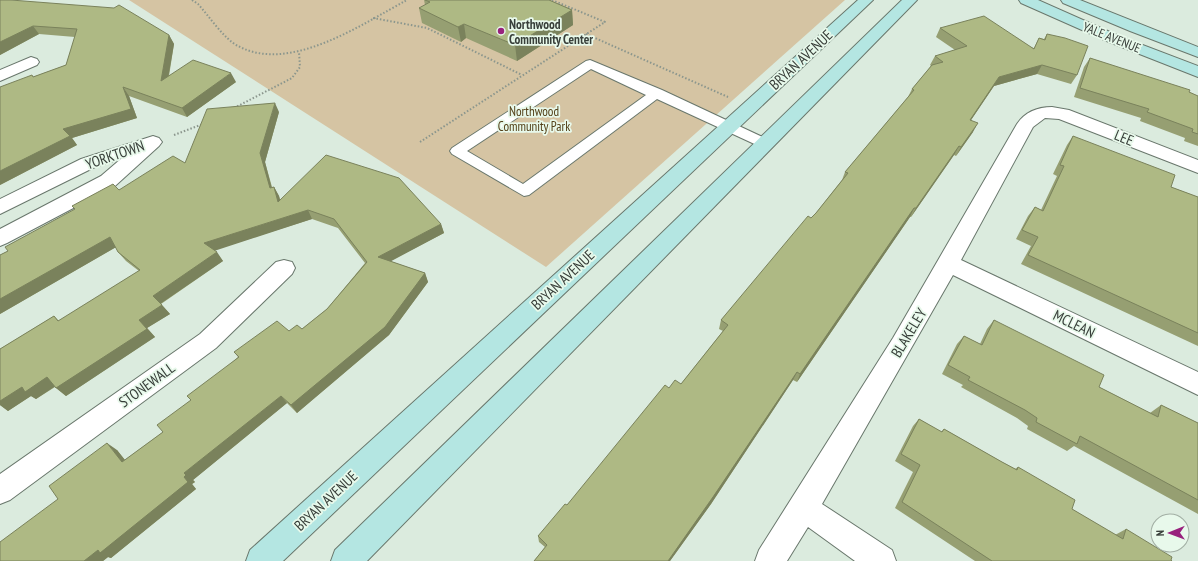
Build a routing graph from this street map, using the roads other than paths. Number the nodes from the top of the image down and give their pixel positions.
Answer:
1 (866, 0) edge
2 (910, 0) edge
3 (1026, 0) edge
4 (1068, 0) edge
5 (1198, 52) edge
6 (31, 62) dead end
7 (1198, 72) edge
8 (0, 76) edge
9 (657, 93) junction
10 (1050, 111) joint
11 (729, 127) junction
12 (766, 144) junction
13 (1198, 167) edge
14 (0, 207) edge
15 (0, 238) edge
16 (950, 264) junction
17 (284, 268) dead end
18 (1198, 384) edge
19 (0, 490) edge
20 (804, 508) junction
21 (261, 561) edge
22 (346, 561) edge
23 (770, 561) edge
24 (881, 561) edge

1 - 11 main road, BRYAN AVENUE
2 - 12 main road
3 - 7 main road, YALE AVENUE
4 - 5 main road, YALE AVENUE
6 - 8 street
9 - 9 lane
9 - 11 lane
10 - 13 street, LEE
10 - 16 street, BLAKELEY
11 - 12 lane
11 - 21 main road, BRYAN AVENUE
12 - 22 main road
14 - 15 street, YORKTOWN
16 - 18 street, MCLEAN
16 - 20 street, BLAKELEY
17 - 19 street, STONEWALL
20 - 23 street, BLAKELEY
20 - 24 street

